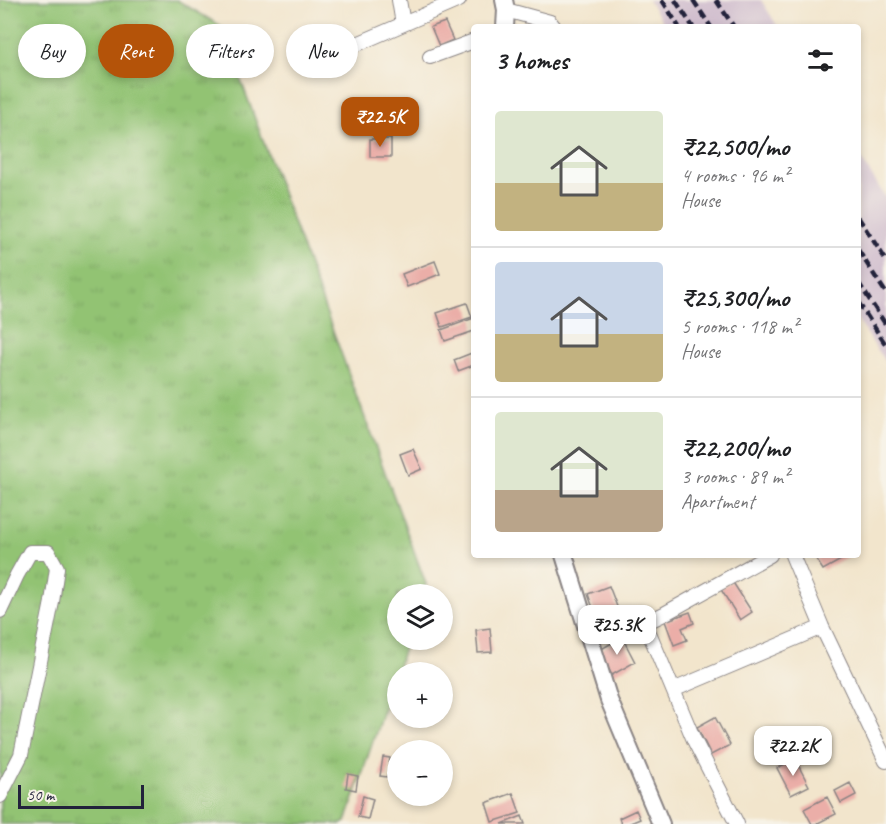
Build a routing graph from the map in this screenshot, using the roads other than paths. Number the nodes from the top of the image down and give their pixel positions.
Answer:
1 (399, 0) edge
2 (459, 0) edge
3 (505, 5) edge
4 (403, 24) junction
5 (505, 24) edge
6 (552, 24) edge
7 (471, 42) edge
8 (358, 44) edge
9 (430, 57) dead end
10 (565, 558) edge
11 (765, 558) edge
12 (793, 558) edge
13 (0, 611) edge
14 (822, 627) junction
15 (673, 690) junction
16 (886, 761) edge
17 (0, 796) edge
18 (661, 824) edge
19 (737, 824) edge

1 - 4 street
2 - 4 street
3 - 5 street
3 - 6 street
4 - 8 street
7 - 9 street
10 - 18 street
11 - 15 street
12 - 14 street
13 - 17 street
14 - 15 street
14 - 16 street
15 - 19 street

